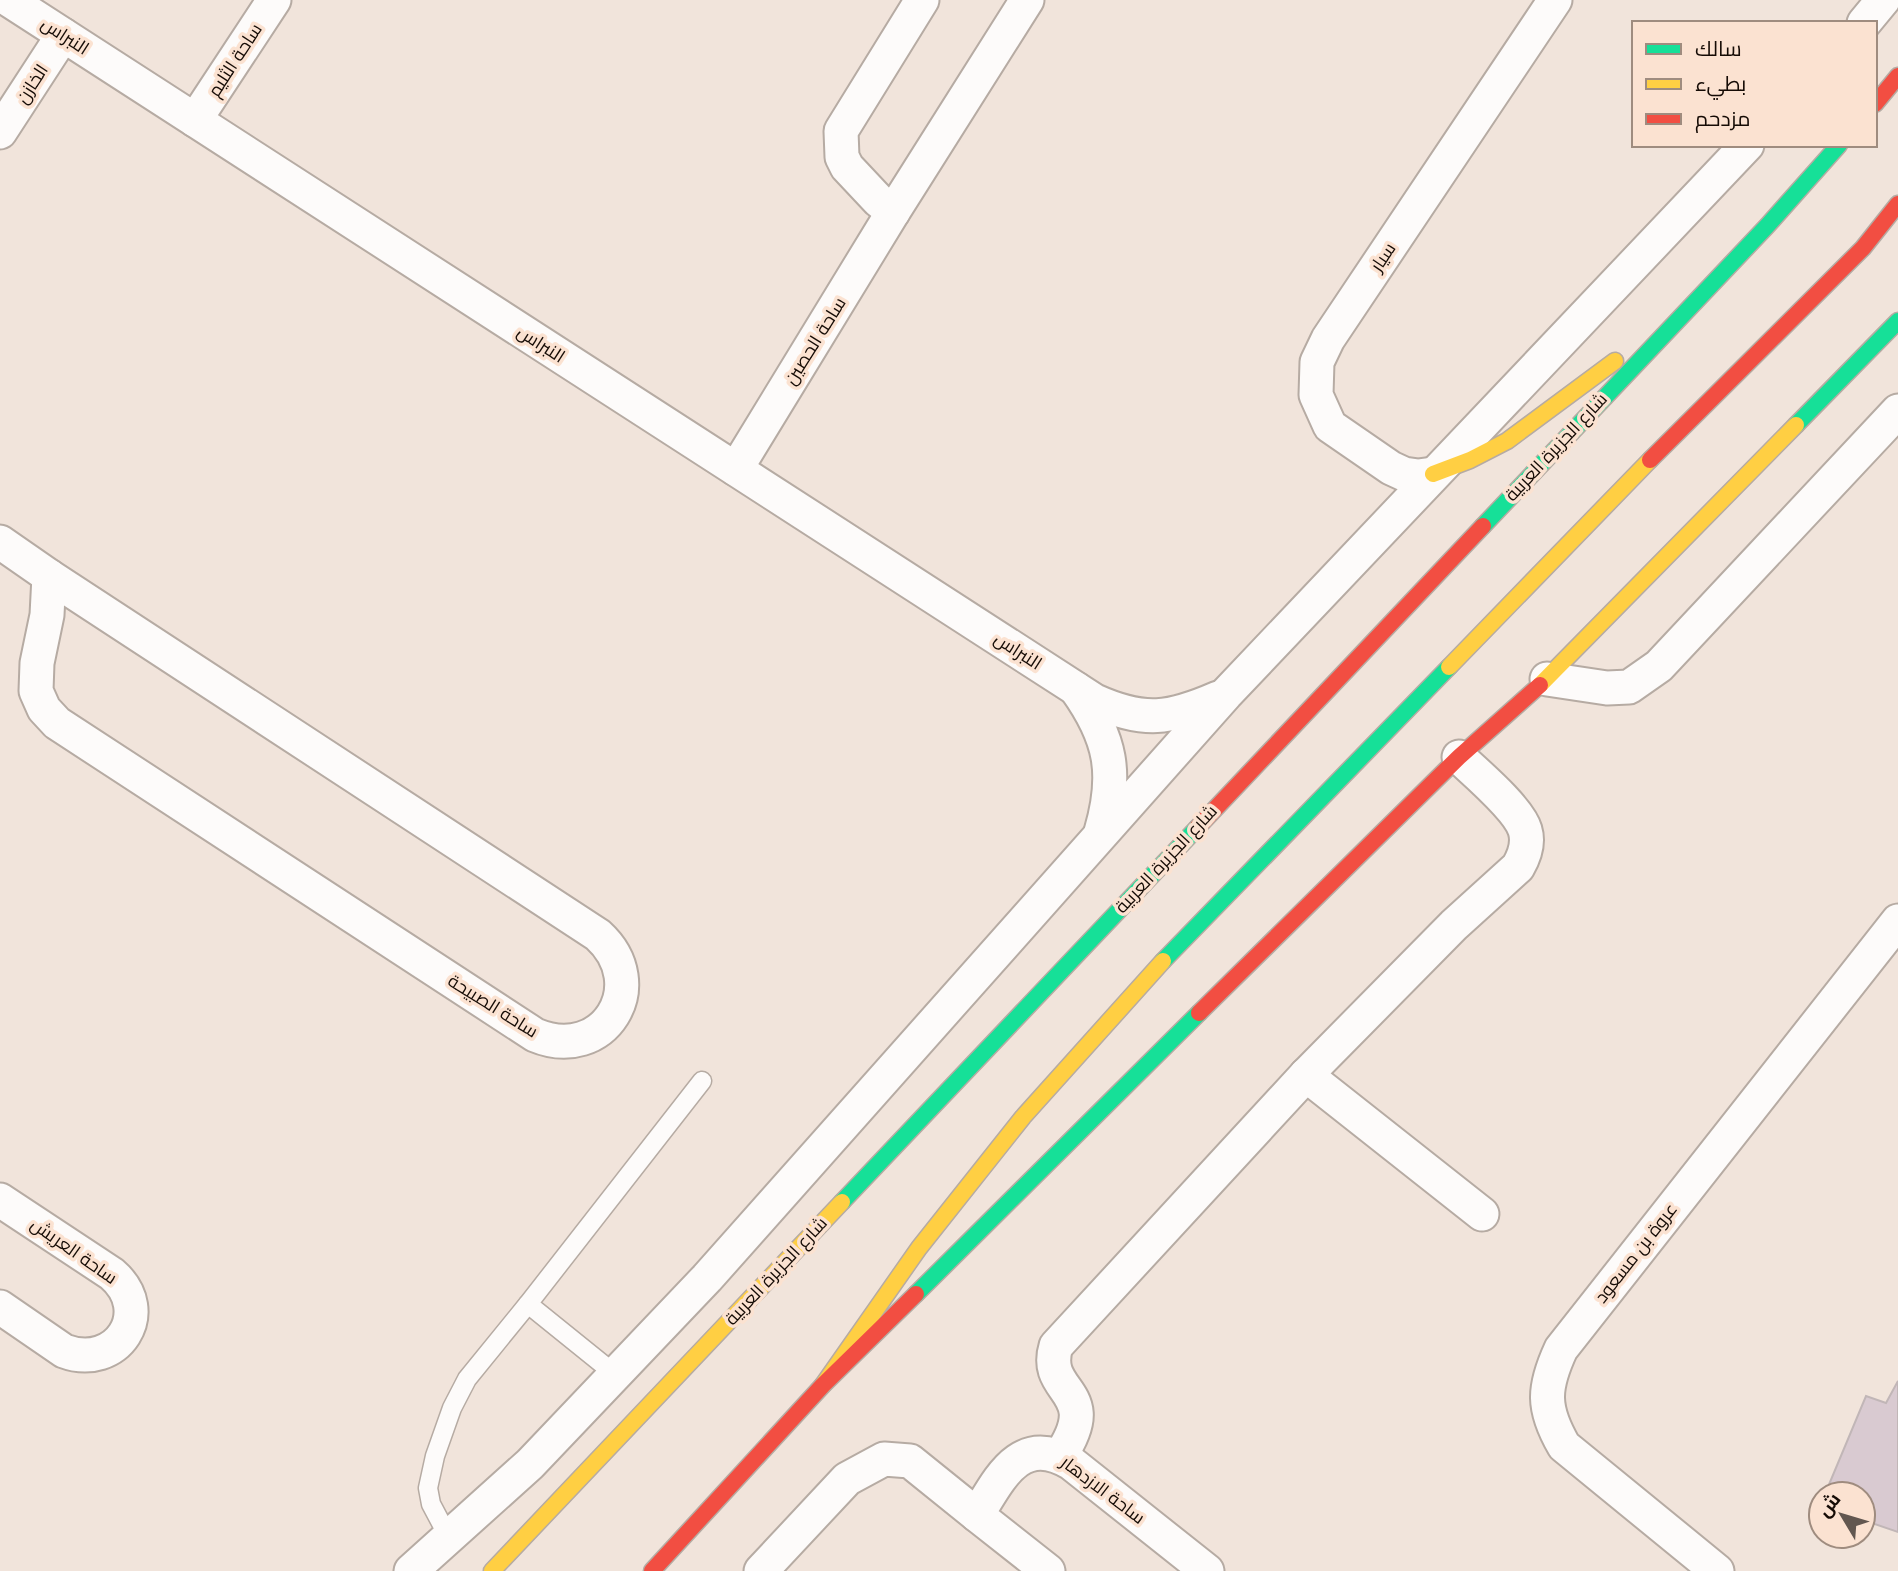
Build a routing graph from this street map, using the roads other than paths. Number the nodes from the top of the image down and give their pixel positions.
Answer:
1 (9, 0) edge
2 (274, 0) edge
3 (922, 0) edge
4 (1027, 0) edge
5 (1555, 0) edge
6 (1883, 0) edge
7 (1866, 21) edge
8 (63, 35) junction
9 (1898, 76) edge
10 (1877, 102) edge
11 (195, 120) junction
12 (0, 132) edge
13 (1745, 147) edge
14 (1837, 147) edge
15 (1898, 204) edge
16 (892, 212) junction
17 (1898, 321) edge
18 (1663, 335) junction
19 (1898, 411) edge
20 (736, 469) junction
21 (1433, 474) junction
22 (0, 542) edge
23 (49, 576) junction
24 (1547, 679) junction
25 (1074, 687) junction
26 (1226, 694) junction
27 (1459, 757) junction
28 (1101, 833) junction
29 (1898, 921) edge
30 (1306, 1075) junction
31 (702, 1081) dead end
32 (0, 1200) edge
33 (1482, 1214) dead end
34 (528, 1304) junction
35 (0, 1307) edge
36 (616, 1375) junction
37 (823, 1385) junction
38 (1060, 1456) junction
39 (977, 1515) junction
40 (449, 1538) junction
41 (411, 1571) edge
42 (492, 1571) edge
43 (652, 1571) edge
44 (761, 1571) edge
45 (1048, 1571) edge
46 (1207, 1571) edge
47 (1717, 1571) edge

1 - 8 street, النبراس
2 - 11 street, ساحة الثليم
3 - 16 street
4 - 16 street, ساحة الحصين
5 - 21 street, سيار
6 - 7 street
8 - 11 street, النبراس
8 - 12 street, الخازن
9 - 10 main road
11 - 20 street, النبراس
13 - 21 street
14 - 18 main road, شارع الجزيرة العربية
15 - 37 main road
16 - 20 street, ساحة الحصين
17 - 24 main road
18 - 21 main road
18 - 42 main road, شارع الجزيرة العربية
19 - 24 street
20 - 25 street, النبراس
21 - 26 street
22 - 23 street, ساحة الصبيحة
23 - 23 street, ساحة الصبيحة
24 - 27 main road
25 - 26 street, النبراس
25 - 28 street, النبراس
26 - 28 street
27 - 30 street
27 - 37 main road
28 - 36 street
29 - 47 street, عروة بن مسعود
30 - 33 street
30 - 38 street
31 - 34 lane
32 - 35 street, ساحة العريش
34 - 36 lane
34 - 40 lane
36 - 40 street
37 - 43 main road
38 - 39 street, ساحة الازدهار
38 - 46 street, ساحة الازدهار
39 - 44 street
39 - 45 street
40 - 41 street

